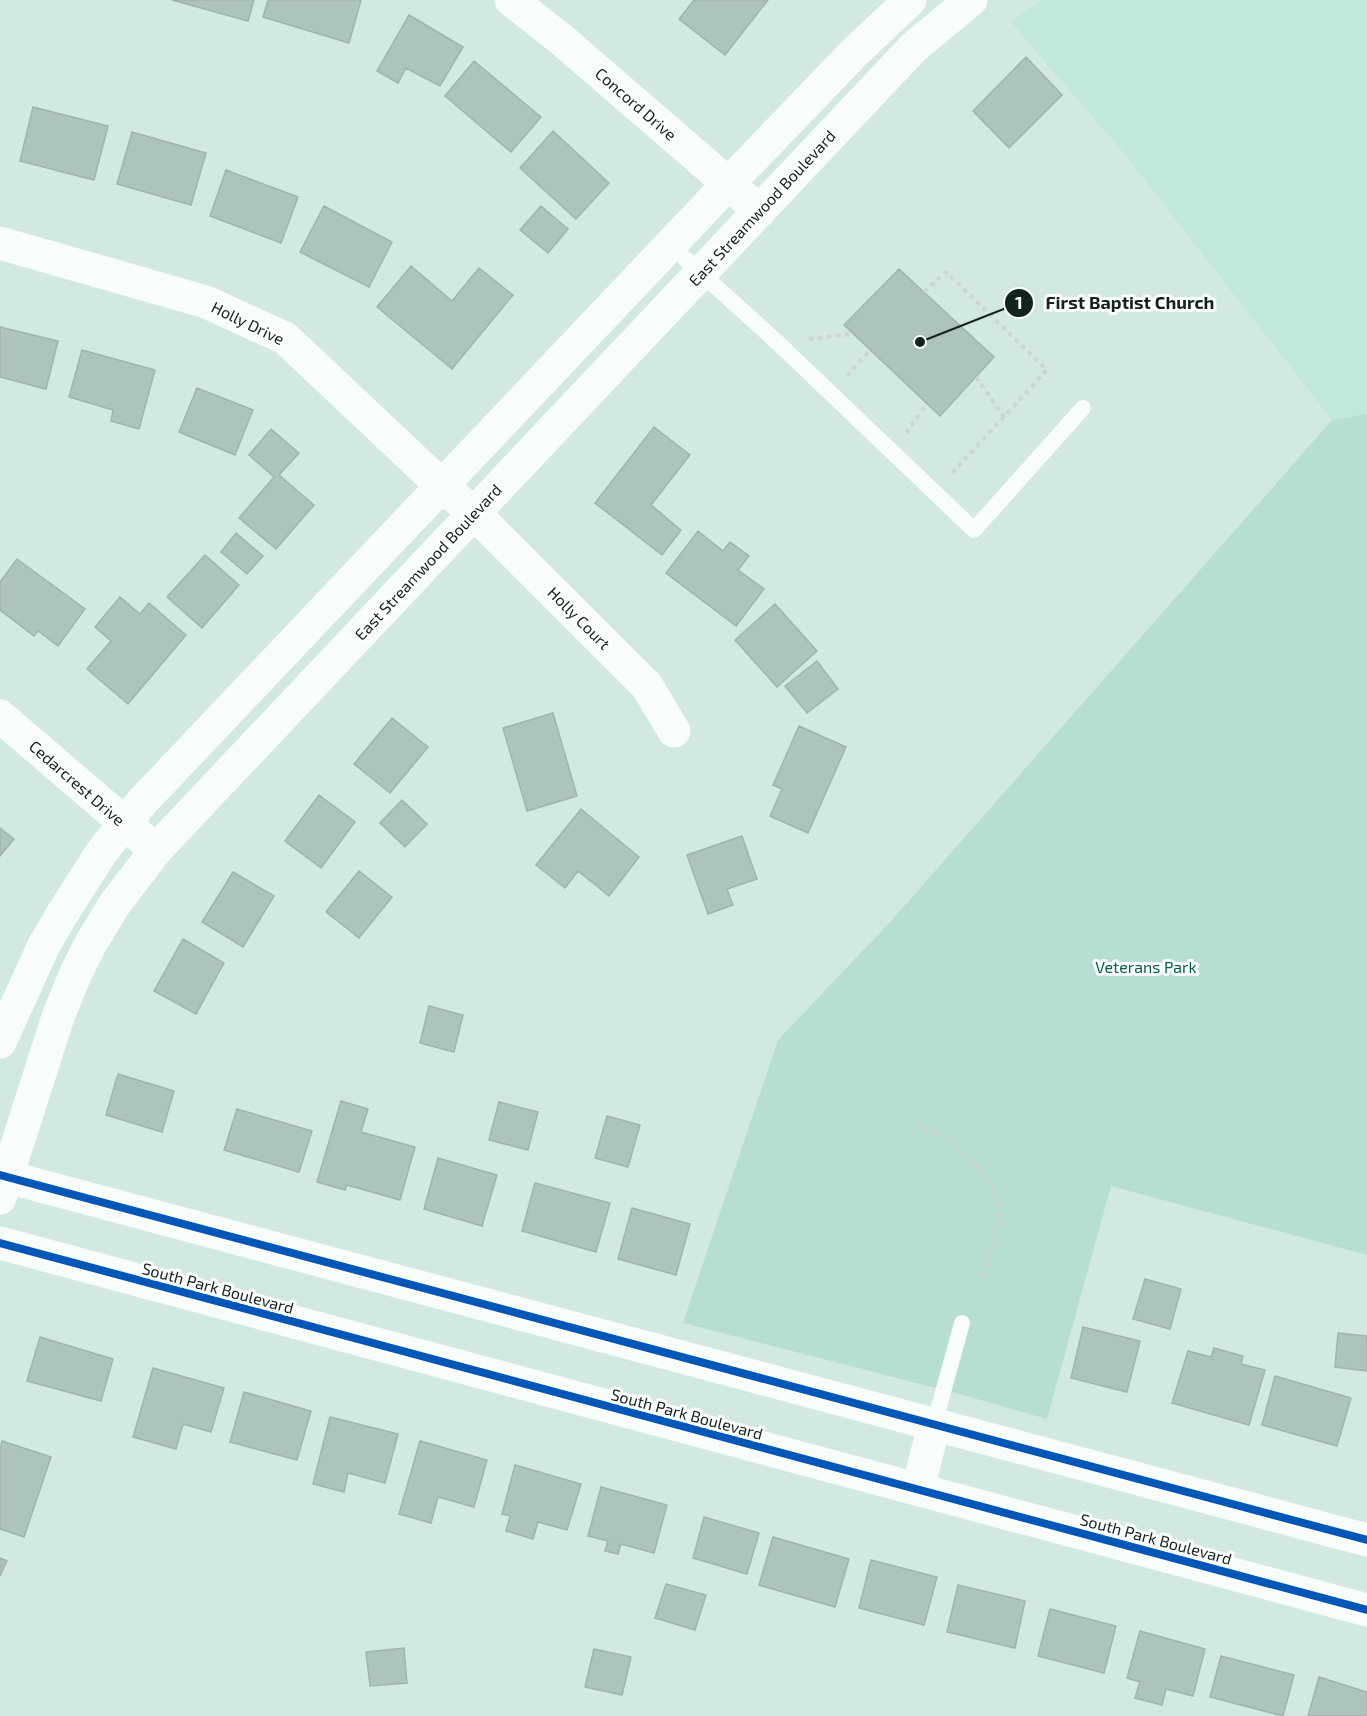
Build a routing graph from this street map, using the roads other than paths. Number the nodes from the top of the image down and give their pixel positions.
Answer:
1 (511, 0) edge
2 (910, 0) edge
3 (971, 0) edge
4 (728, 184) junction
5 (760, 212) junction
6 (0, 243) edge
7 (670, 245) junction
8 (700, 274) junction
9 (1083, 408) dead end
10 (442, 486) junction
11 (474, 513) junction
12 (0, 716) edge
13 (674, 731) dead end
14 (124, 824) junction
15 (156, 850) junction
16 (0, 1042) edge
17 (2, 1183) edge
18 (0, 1243) edge
19 (962, 1323) dead end
20 (934, 1425) junction
21 (918, 1489) junction
22 (1367, 1540) edge
23 (1367, 1610) edge

1 - 4 street, Concord Drive
2 - 4 street
3 - 5 street, East Streamwood Boulevard
4 - 5 street, Concord Drive
4 - 7 street
5 - 8 street, East Streamwood Boulevard
6 - 10 street, Holly Drive
7 - 8 lane
7 - 10 street
8 - 9 lane
8 - 11 street, East Streamwood Boulevard
10 - 11 street, Holly Drive
10 - 14 street
11 - 13 street, Holly Court
11 - 15 street, East Streamwood Boulevard
12 - 14 street, Cedarcrest Drive
14 - 15 street, Cedarcrest Drive
14 - 16 street
15 - 17 street, East Streamwood Boulevard
17 - 20 street
18 - 21 street, South Park Boulevard
19 - 20 lane
20 - 21 street
20 - 22 street
21 - 23 street, South Park Boulevard

